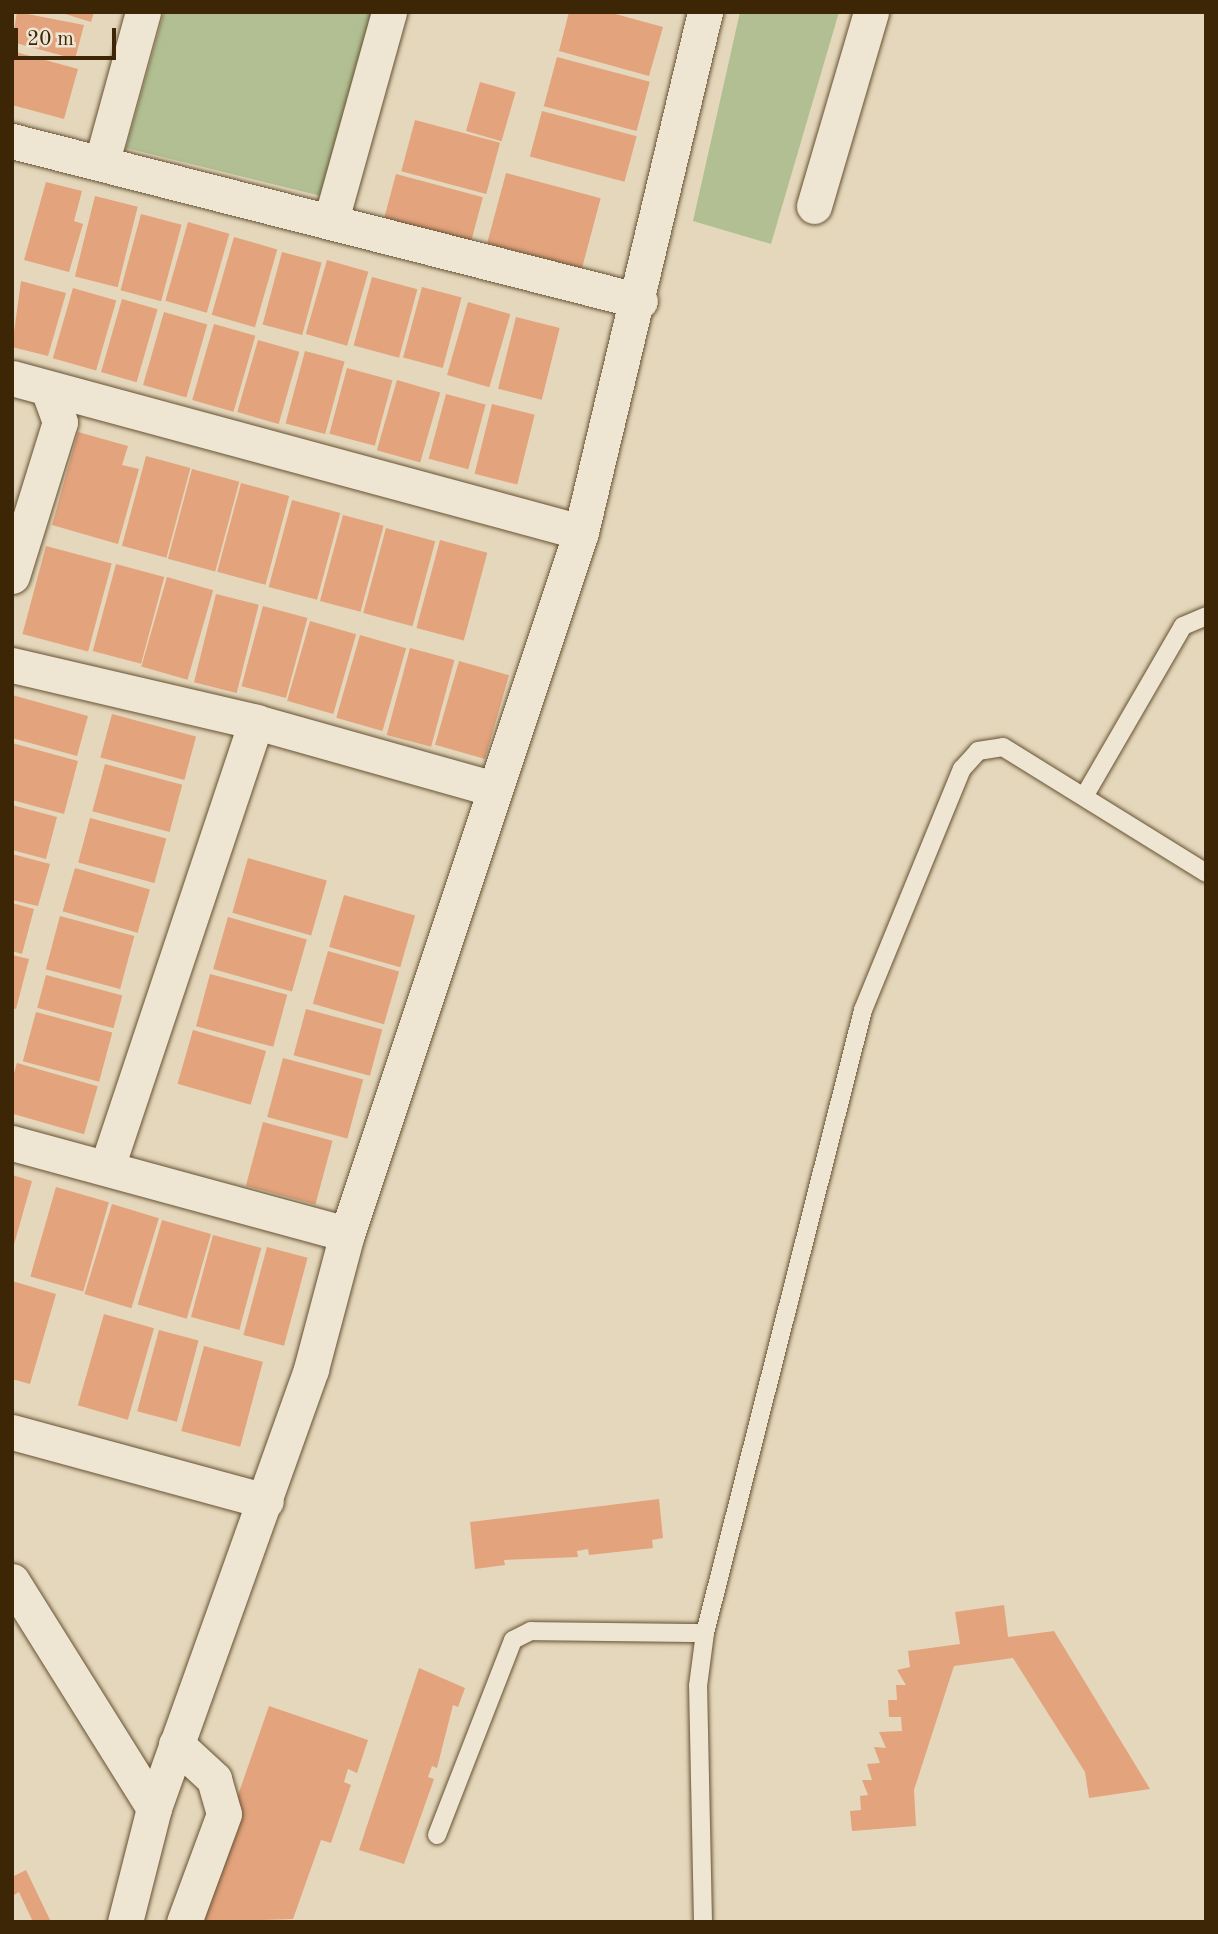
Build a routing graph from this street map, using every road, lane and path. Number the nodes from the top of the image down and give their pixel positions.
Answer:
1 (143, 12) edge
2 (388, 12) edge
3 (705, 12) edge
4 (871, 12) edge
5 (12, 141) edge
6 (102, 161) junction
7 (814, 206) dead end
8 (331, 220) junction
9 (640, 301) junction
10 (12, 378) edge
11 (49, 392) junction
12 (581, 532) junction
13 (12, 576) edge
14 (1206, 616) edge
15 (12, 665) edge
16 (256, 722) junction
17 (495, 789) junction
18 (1085, 795) junction
19 (1206, 873) edge
20 (12, 1143) edge
21 (108, 1164) junction
22 (347, 1234) junction
23 (12, 1432) edge
24 (266, 1501) junction
25 (12, 1581) edge
26 (705, 1633) junction
27 (176, 1744) junction
28 (154, 1808) junction
29 (437, 1835) dead end
30 (125, 1922) edge
31 (184, 1922) edge
32 (702, 1922) edge

1 - 6 street
2 - 8 street
3 - 9 street
4 - 7 street
5 - 6 street
6 - 8 street
8 - 9 street
9 - 12 street
10 - 11 street
11 - 12 street
11 - 13 street
12 - 17 street
14 - 18 lane
15 - 16 street
16 - 17 street
16 - 21 street
17 - 22 street
18 - 19 lane
18 - 26 lane
20 - 21 street
21 - 22 street
22 - 24 street
23 - 24 street
24 - 27 street
25 - 28 street
26 - 29 lane
26 - 32 lane
27 - 28 street
27 - 31 street
28 - 30 street

